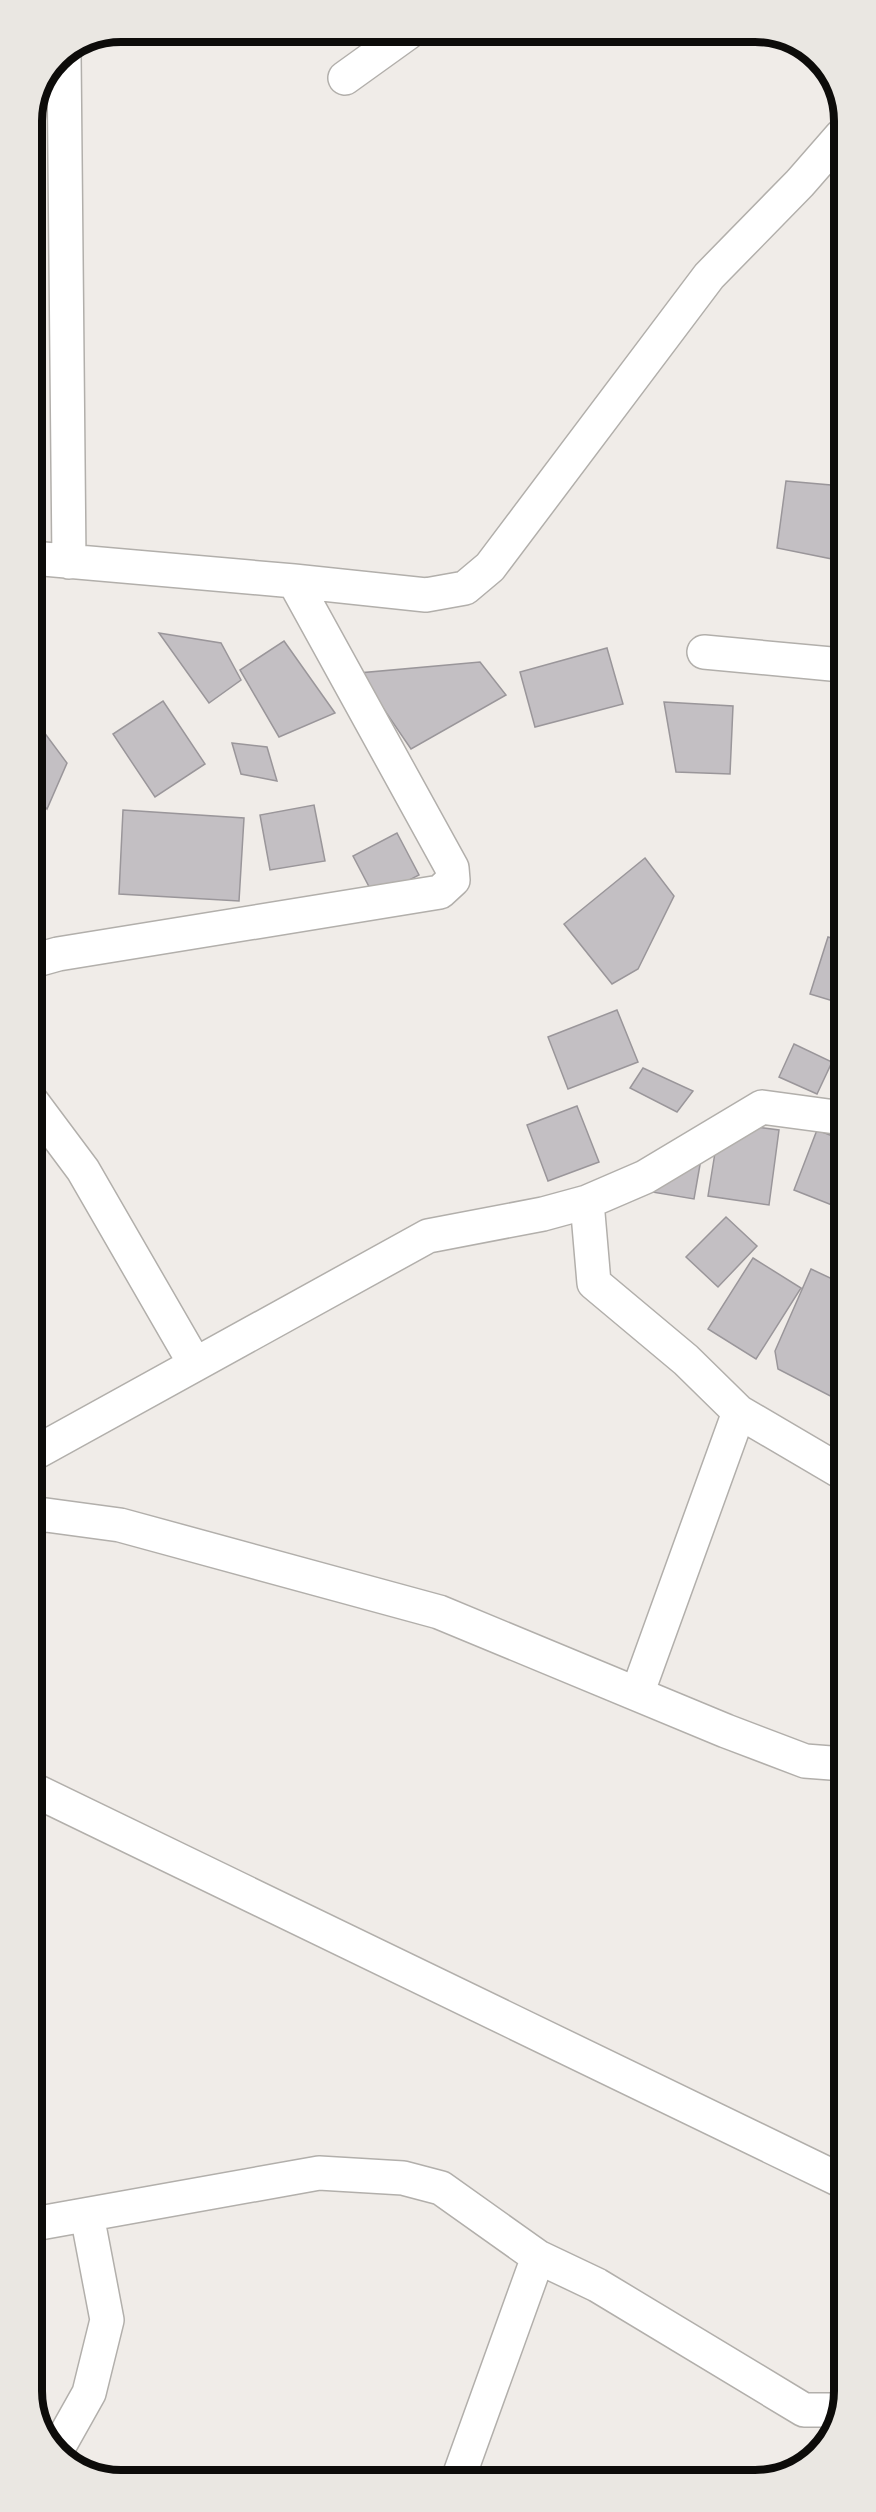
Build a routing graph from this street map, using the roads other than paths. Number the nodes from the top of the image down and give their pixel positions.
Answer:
1 (395, 42) edge
2 (64, 66) edge
3 (345, 78) dead end
4 (834, 144) edge
5 (42, 559) edge
6 (69, 562) junction
7 (294, 581) junction
8 (704, 652) dead end
9 (834, 664) edge
10 (42, 958) edge
11 (42, 1115) edge
12 (834, 1117) edge
13 (587, 1202) junction
14 (195, 1364) junction
15 (738, 1412) junction
16 (42, 1449) edge
17 (834, 1468) edge
18 (42, 1515) edge
19 (637, 1694) junction
20 (834, 1763) edge
21 (42, 1794) edge
22 (834, 2177) edge
23 (87, 2215) junction
24 (42, 2223) edge
25 (538, 2257) junction
26 (831, 2410) edge
27 (61, 2442) edge
28 (461, 2470) edge

1 - 3 street
2 - 6 street
4 - 7 street
5 - 6 street
6 - 7 street
7 - 10 street
8 - 9 street
11 - 14 street
12 - 13 street
13 - 14 street
13 - 15 street
14 - 16 street
15 - 17 street
15 - 19 street
18 - 19 street
19 - 20 street
21 - 22 street
23 - 24 street
23 - 25 street
23 - 27 street
25 - 26 street
25 - 28 street

